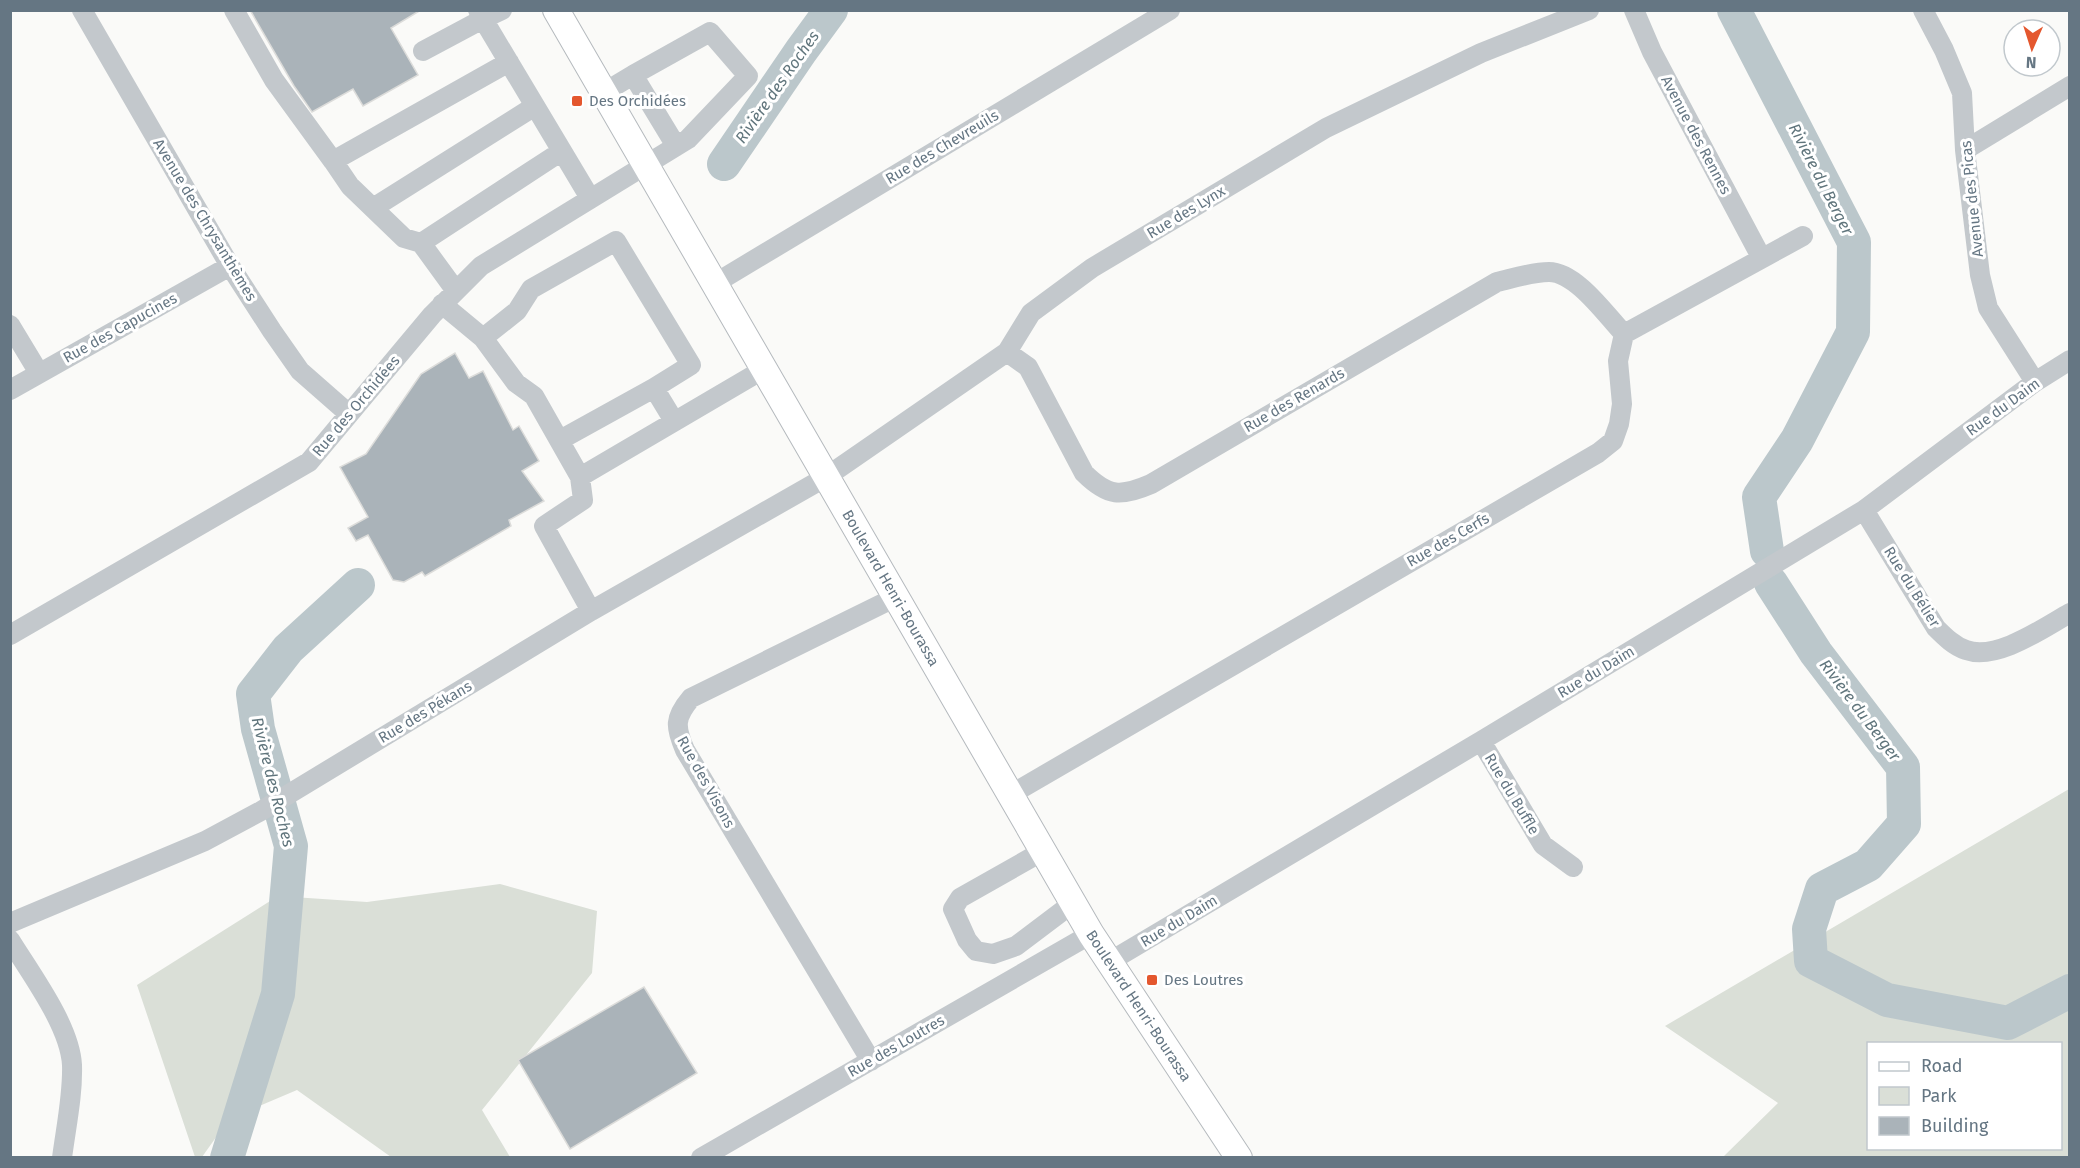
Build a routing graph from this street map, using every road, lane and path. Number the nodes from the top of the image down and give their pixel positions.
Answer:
1 (82, 10) edge
2 (234, 10) edge
3 (502, 10) edge
4 (556, 10) edge
5 (1170, 10) edge
6 (1588, 10) edge
7 (1634, 10) edge
8 (1923, 10) edge
9 (480, 15) edge
10 (423, 51) dead end
11 (509, 62) junction
12 (633, 75) junction
13 (2070, 86) edge
14 (603, 93) junction
15 (535, 106) junction
16 (676, 146) junction
17 (1965, 150) junction
18 (562, 151) junction
19 (333, 161) junction
20 (645, 164) junction
21 (590, 198) junction
22 (373, 208) junction
23 (1803, 236) dead end
24 (421, 243) junction
25 (1761, 257) junction
26 (230, 266) junction
27 (714, 284) junction
28 (449, 297) junction
29 (10, 325) edge
30 (1624, 334) junction
31 (483, 338) junction
32 (1007, 352) junction
33 (2070, 360) edge
34 (764, 369) junction
35 (39, 373) junction
36 (2035, 382) junction
37 (654, 388) junction
38 (10, 390) edge
39 (349, 414) junction
40 (675, 422) junction
41 (560, 440) junction
42 (580, 477) junction
43 (826, 477) junction
44 (1864, 510) junction
45 (896, 597) junction
46 (591, 611) junction
47 (2070, 613) edge
48 (10, 635) edge
49 (1480, 741) junction
50 (1010, 795) junction
51 (1043, 851) junction
52 (1573, 867) dead end
53 (1073, 903) junction
54 (10, 923) edge
55 (1091, 934) junction
56 (10, 940) edge
57 (1109, 962) junction
58 (871, 1061) junction
59 (1231, 1155) edge
60 (62, 1158) edge
61 (701, 1158) edge

1 - 26 street, Avenue des Chrysanthèmes
2 - 19 street
3 - 9 street
4 - 14 main road, Boulevard Henri-Bourassa
5 - 27 street, Rue des Chevreuils
6 - 32 street, Rue des Lynx
7 - 25 street, Avenue des Rennes
8 - 17 street, Avenue des Picas
9 - 10 street
9 - 11 street
11 - 15 street
11 - 19 street
12 - 14 street
12 - 16 street
12 - 16 street, Rue des Orchidées
13 - 17 street
14 - 20 main road, Boulevard Henri-Bourassa
15 - 18 street
15 - 22 street
16 - 20 street, Rue des Orchidées
17 - 36 street, Avenue des Picas
18 - 21 street
18 - 24 street
19 - 22 street
20 - 21 street, Rue des Orchidées
20 - 27 main road, Boulevard Henri-Bourassa
21 - 28 street, Rue des Orchidées
22 - 24 street
23 - 25 street
24 - 28 street
25 - 30 street
26 - 35 street, Rue des Capucines
26 - 39 street, Avenue des Chrysanthèmes
27 - 34 main road, Boulevard Henri-Bourassa
28 - 31 street
28 - 39 street, Rue des Orchidées
29 - 35 street
30 - 32 street, Rue des Renards
30 - 50 street, Rue des Cerfs
31 - 37 street
31 - 41 street
32 - 43 street, Rue des Lynx
33 - 36 street, Rue du Daim
34 - 40 street
34 - 43 main road, Boulevard Henri-Bourassa
35 - 38 street, Rue des Capucines
36 - 44 street, Rue du Daim
37 - 40 street
37 - 41 street
39 - 48 street, Rue des Orchidées
40 - 42 street
41 - 42 street
42 - 46 street
43 - 45 main road, Boulevard Henri-Bourassa
43 - 46 street, Rue des Pékans
44 - 47 street, Rue du Bélier
44 - 49 street, Rue du Daim
45 - 50 main road, Boulevard Henri-Bourassa
45 - 58 street, Rue des Visons
46 - 54 street, Rue des Pékans
49 - 52 street, Rue du Buffle
49 - 57 street, Rue du Daim
50 - 51 main road, Boulevard Henri-Bourassa
51 - 53 main road, Boulevard Henri-Bourassa
51 - 53 street
53 - 55 main road, Boulevard Henri-Bourassa
55 - 57 main road, Boulevard Henri-Bourassa
55 - 58 street, Rue des Loutres
56 - 60 street
57 - 59 main road, Boulevard Henri-Bourassa
58 - 61 street, Rue des Loutres

